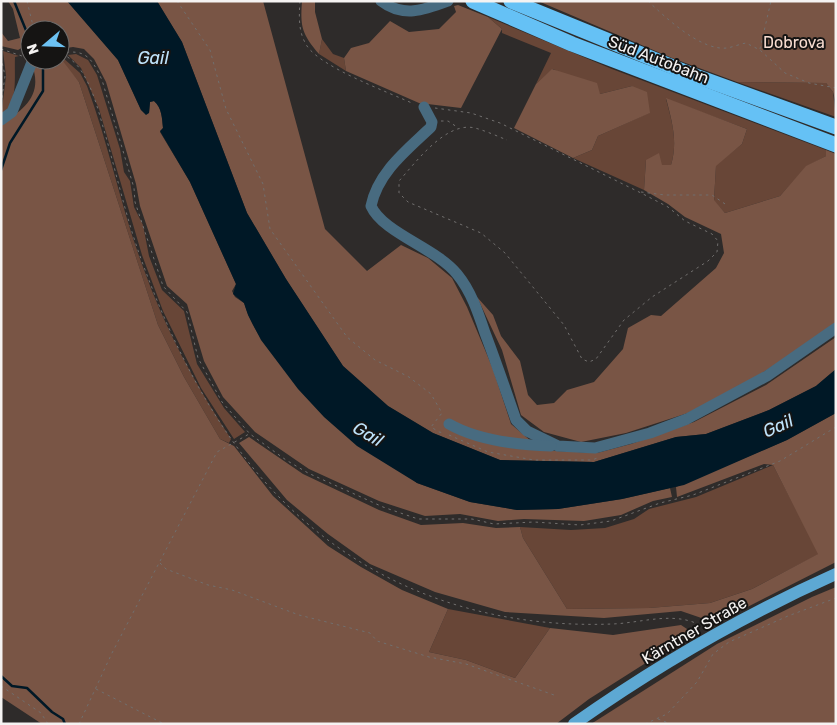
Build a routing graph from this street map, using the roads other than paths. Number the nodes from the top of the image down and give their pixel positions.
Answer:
1 (381, 1) edge
2 (448, 1) edge
3 (473, 1) edge
4 (511, 1) edge
5 (29, 70) edge
6 (424, 107) road end
7 (1, 120) edge
8 (836, 127) edge
9 (835, 144) edge
10 (836, 328) edge
11 (449, 424) dead end
12 (558, 446) junction
13 (836, 574) edge
14 (574, 724) edge

1 - 2 street
3 - 9 highway, Süd Autobahn
4 - 8 highway, Süd Autobahn
5 - 7 street
6 - 12 street
10 - 12 street
11 - 12 street
13 - 14 main road, Kärntner Straße

